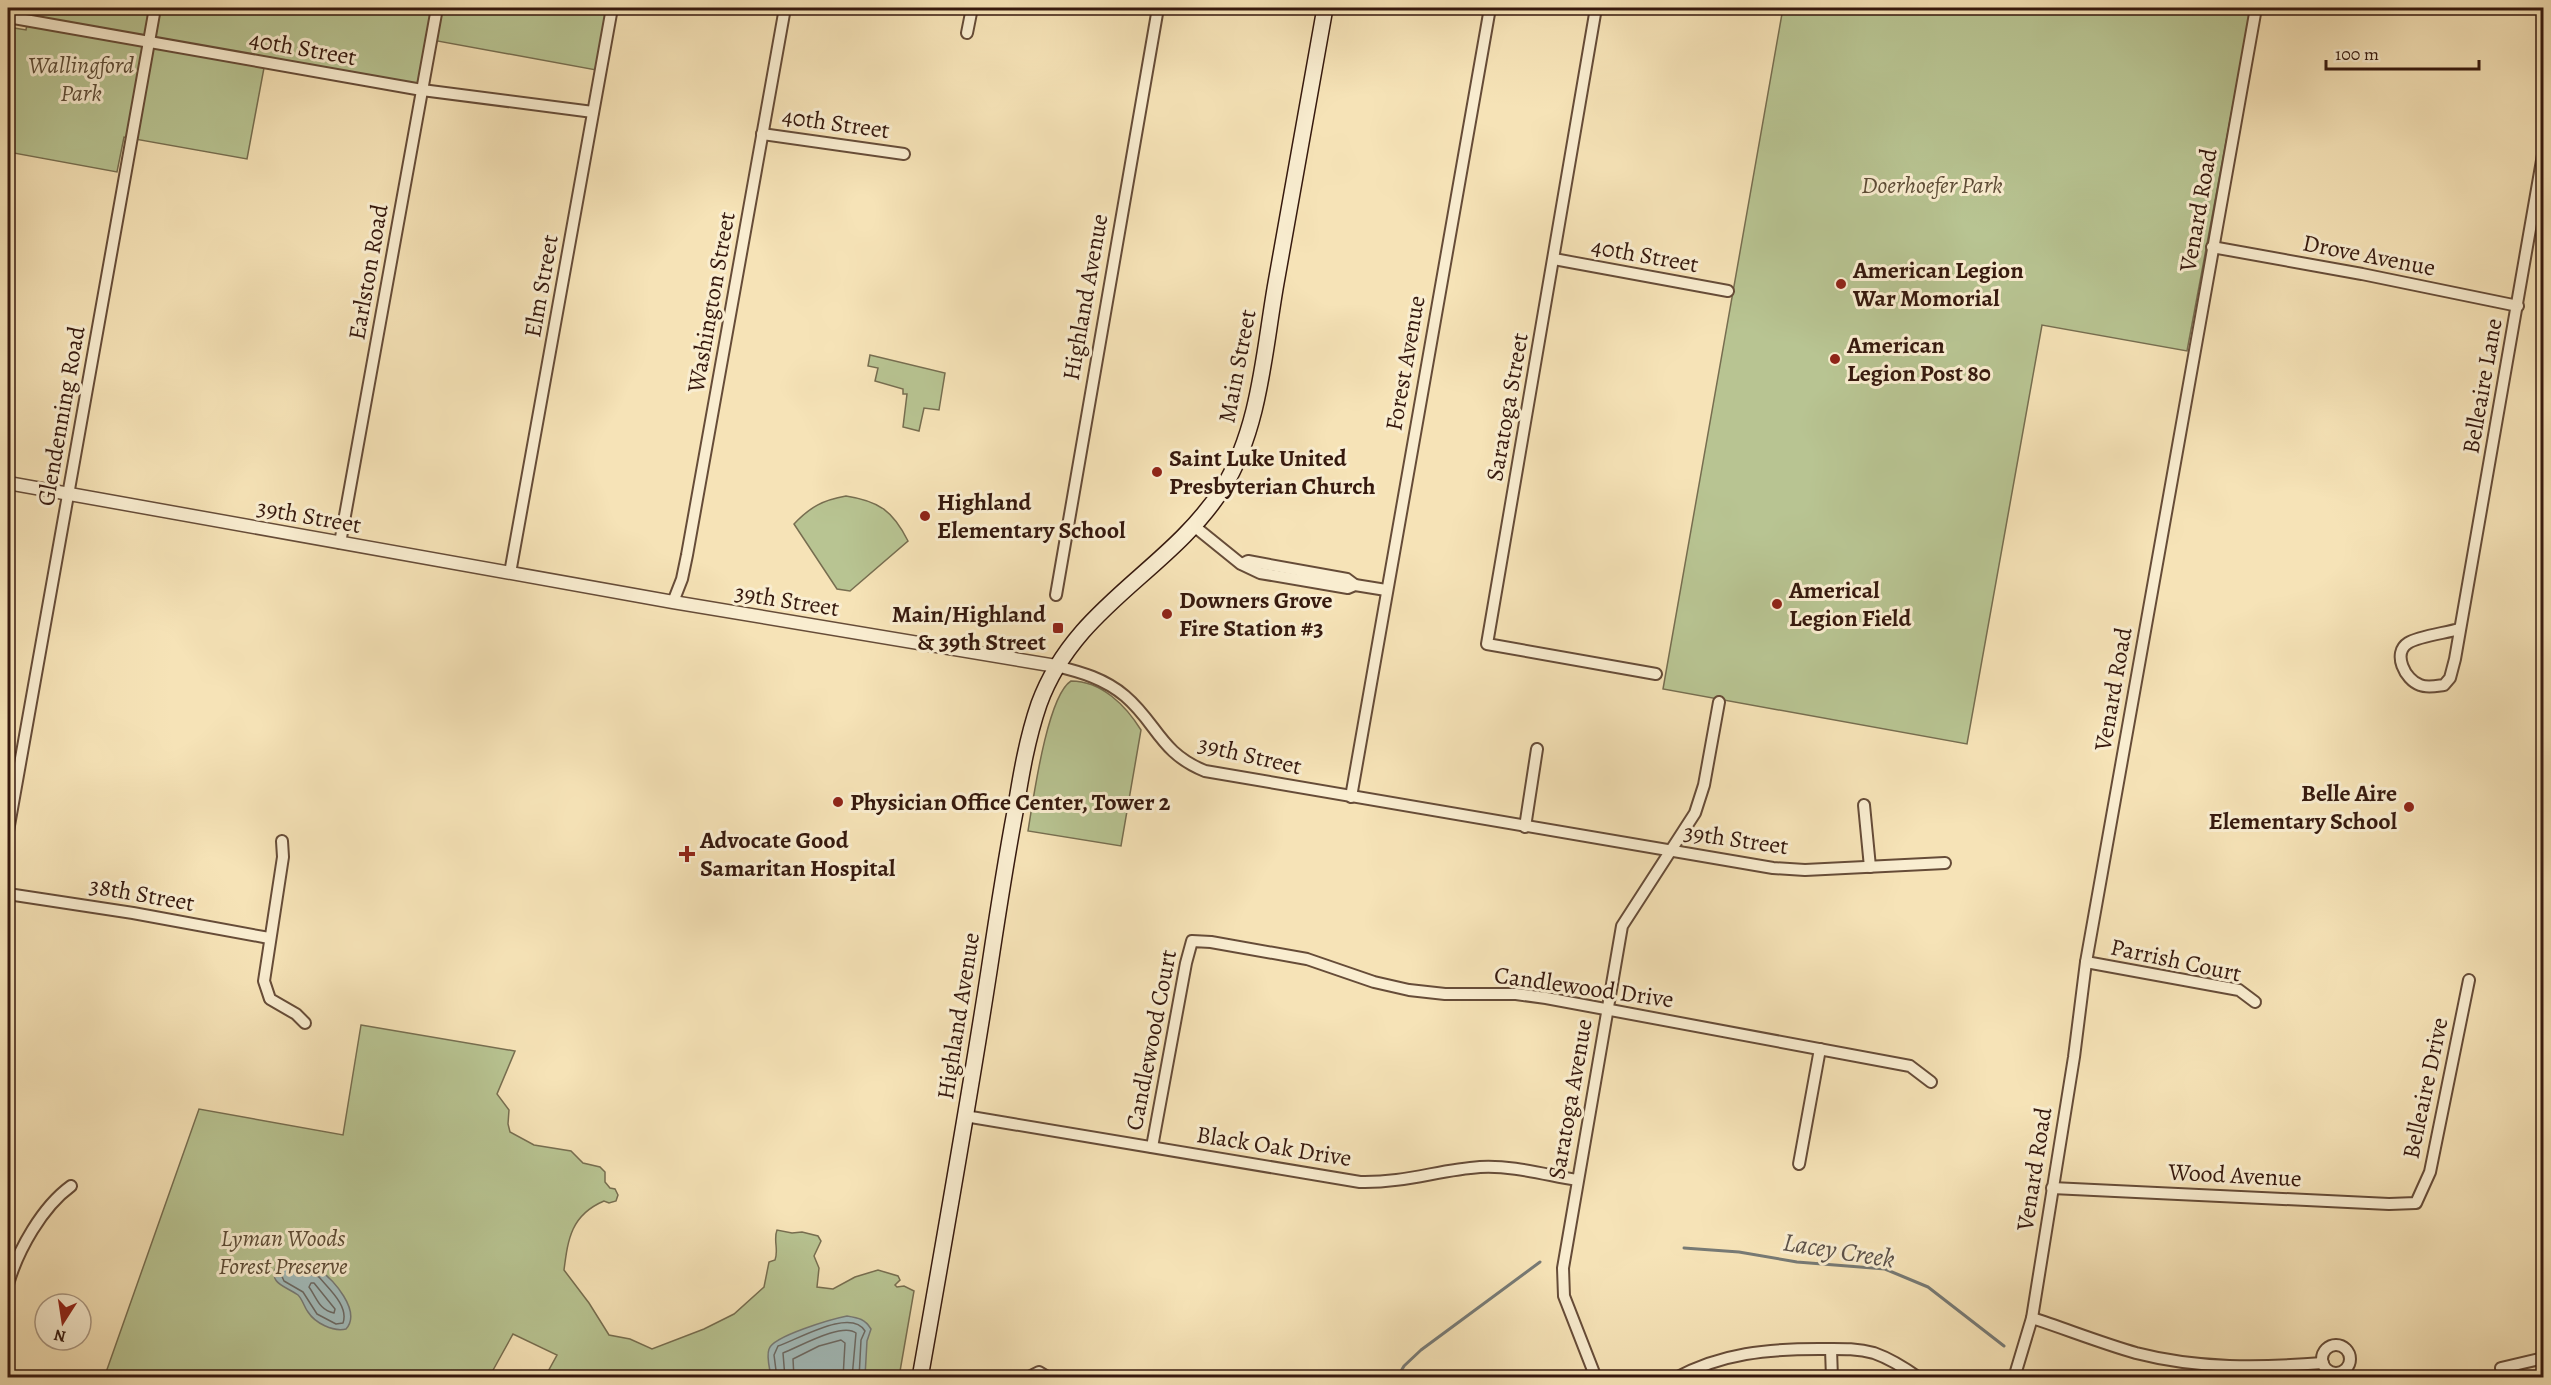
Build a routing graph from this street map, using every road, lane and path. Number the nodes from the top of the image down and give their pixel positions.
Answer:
1 (155, 8) edge
2 (437, 8) edge
3 (612, 8) edge
4 (785, 8) edge
5 (972, 8) edge
6 (1158, 8) edge
7 (1325, 8) edge
8 (1490, 8) edge
9 (1596, 8) edge
10 (2256, 8) edge
11 (8, 17) edge
12 (967, 33) dead end
13 (149, 42) junction
14 (422, 90) junction
15 (593, 112) junction
16 (762, 135) junction
17 (2544, 149) edge
18 (904, 154) dead end
19 (2539, 200) edge
20 (2212, 248) junction
21 (1554, 259) junction
22 (1728, 291) dead end
23 (2518, 306) junction
24 (8, 483) edge
25 (69, 494) junction
26 (1194, 526) junction
27 (340, 543) junction
28 (510, 573) junction
29 (1386, 590) junction
30 (1056, 595) dead end
31 (673, 603) junction
32 (2459, 629) junction
33 (1056, 666) junction
34 (1656, 674) dead end
35 (1719, 702) dead end
36 (1537, 749) dead end
37 (1351, 797) junction
38 (1864, 805) dead end
39 (1525, 827) junction
40 (8, 831) edge
41 (282, 841) dead end
42 (1671, 851) junction
43 (1945, 863) dead end
44 (1870, 867) junction
45 (8, 894) edge
46 (269, 938) junction
47 (1192, 941) joint
48 (2086, 962) junction
49 (2469, 980) dead end
50 (2255, 1002) dead end
51 (1608, 1009) junction
52 (305, 1023) dead end
53 (1820, 1049) junction
54 (1931, 1082) dead end
55 (965, 1116) junction
56 (1152, 1147) junction
57 (1799, 1164) dead end
58 (1577, 1180) junction
59 (71, 1186) dead end
60 (2052, 1188) junction
61 (2416, 1203) joint
62 (10, 1266) edge
63 (8, 1284) edge
64 (2032, 1318) junction
65 (1831, 1349) junction
66 (2544, 1358) edge
67 (2323, 1363) dead end
68 (2501, 1368) dead end
69 (920, 1377) edge
70 (1027, 1377) edge
71 (1049, 1377) edge
72 (1596, 1377) edge
73 (1676, 1377) edge
74 (1832, 1377) edge
75 (1919, 1377) edge
76 (2014, 1377) edge

1 - 13 street, Glendenning Road
2 - 14 street, Earlston Road
3 - 15 street, Elm Street
4 - 16 street, Washington Street
5 - 12 street
6 - 30 street, Highland Avenue
7 - 26 main road, Main Street
8 - 29 street, Forest Avenue
9 - 21 street, Saratoga Street
10 - 20 street, Venard Road
11 - 13 street, 40th Street
13 - 14 street, 40th Street
13 - 25 street, Glendenning Road
14 - 15 street, 40th Street
14 - 27 street, Earlston Road
15 - 28 street, Elm Street
16 - 18 street, 40th Street
16 - 31 street, Washington Street
17 - 19 street, Belleaire Lane
19 - 23 street, Belleaire Lane
20 - 23 street, Drove Avenue
20 - 48 street, Venard Road
21 - 22 street, 40th Street
21 - 34 street, Saratoga Street
23 - 32 street, Belleaire Lane
24 - 25 street, 39th Street
25 - 27 street, 39th Street
25 - 40 street, Glendenning Road
26 - 29 street
26 - 33 main road, Main Street
27 - 28 street, 39th Street
28 - 31 street, 39th Street
29 - 37 street, Forest Avenue
31 - 33 street, 39th Street
32 - 32 street, Belleaire Lane
33 - 37 street, 39th Street
33 - 55 main road, Highland Avenue
35 - 42 street, Saratoga Avenue
36 - 39 street
37 - 39 street, 39th Street
38 - 44 street
39 - 42 street, 39th Street
41 - 46 street
42 - 44 street, 39th Street
42 - 51 street, Saratoga Avenue
43 - 44 street, 39th Street
45 - 46 street, 38th Street
46 - 52 street
47 - 51 street, Candlewood Drive
47 - 56 street, Candlewood Court
48 - 50 street, Parrish Court
48 - 60 street, Venard Road
49 - 61 street, Belleaire Drive
51 - 53 street, Candlewood Drive
51 - 58 street, Saratoga Avenue
53 - 54 street, Candlewood Drive
53 - 57 street
55 - 56 street, Black Oak Drive
55 - 69 main road, Highland Avenue
56 - 58 street, Black Oak Drive
58 - 72 street, Saratoga Avenue
59 - 62 street
60 - 61 street, Wood Avenue
60 - 64 street, Venard Road
62 - 63 street
64 - 67 street
64 - 76 street, Venard Road
65 - 73 street
65 - 74 street
65 - 75 street
66 - 68 street
70 - 71 street

